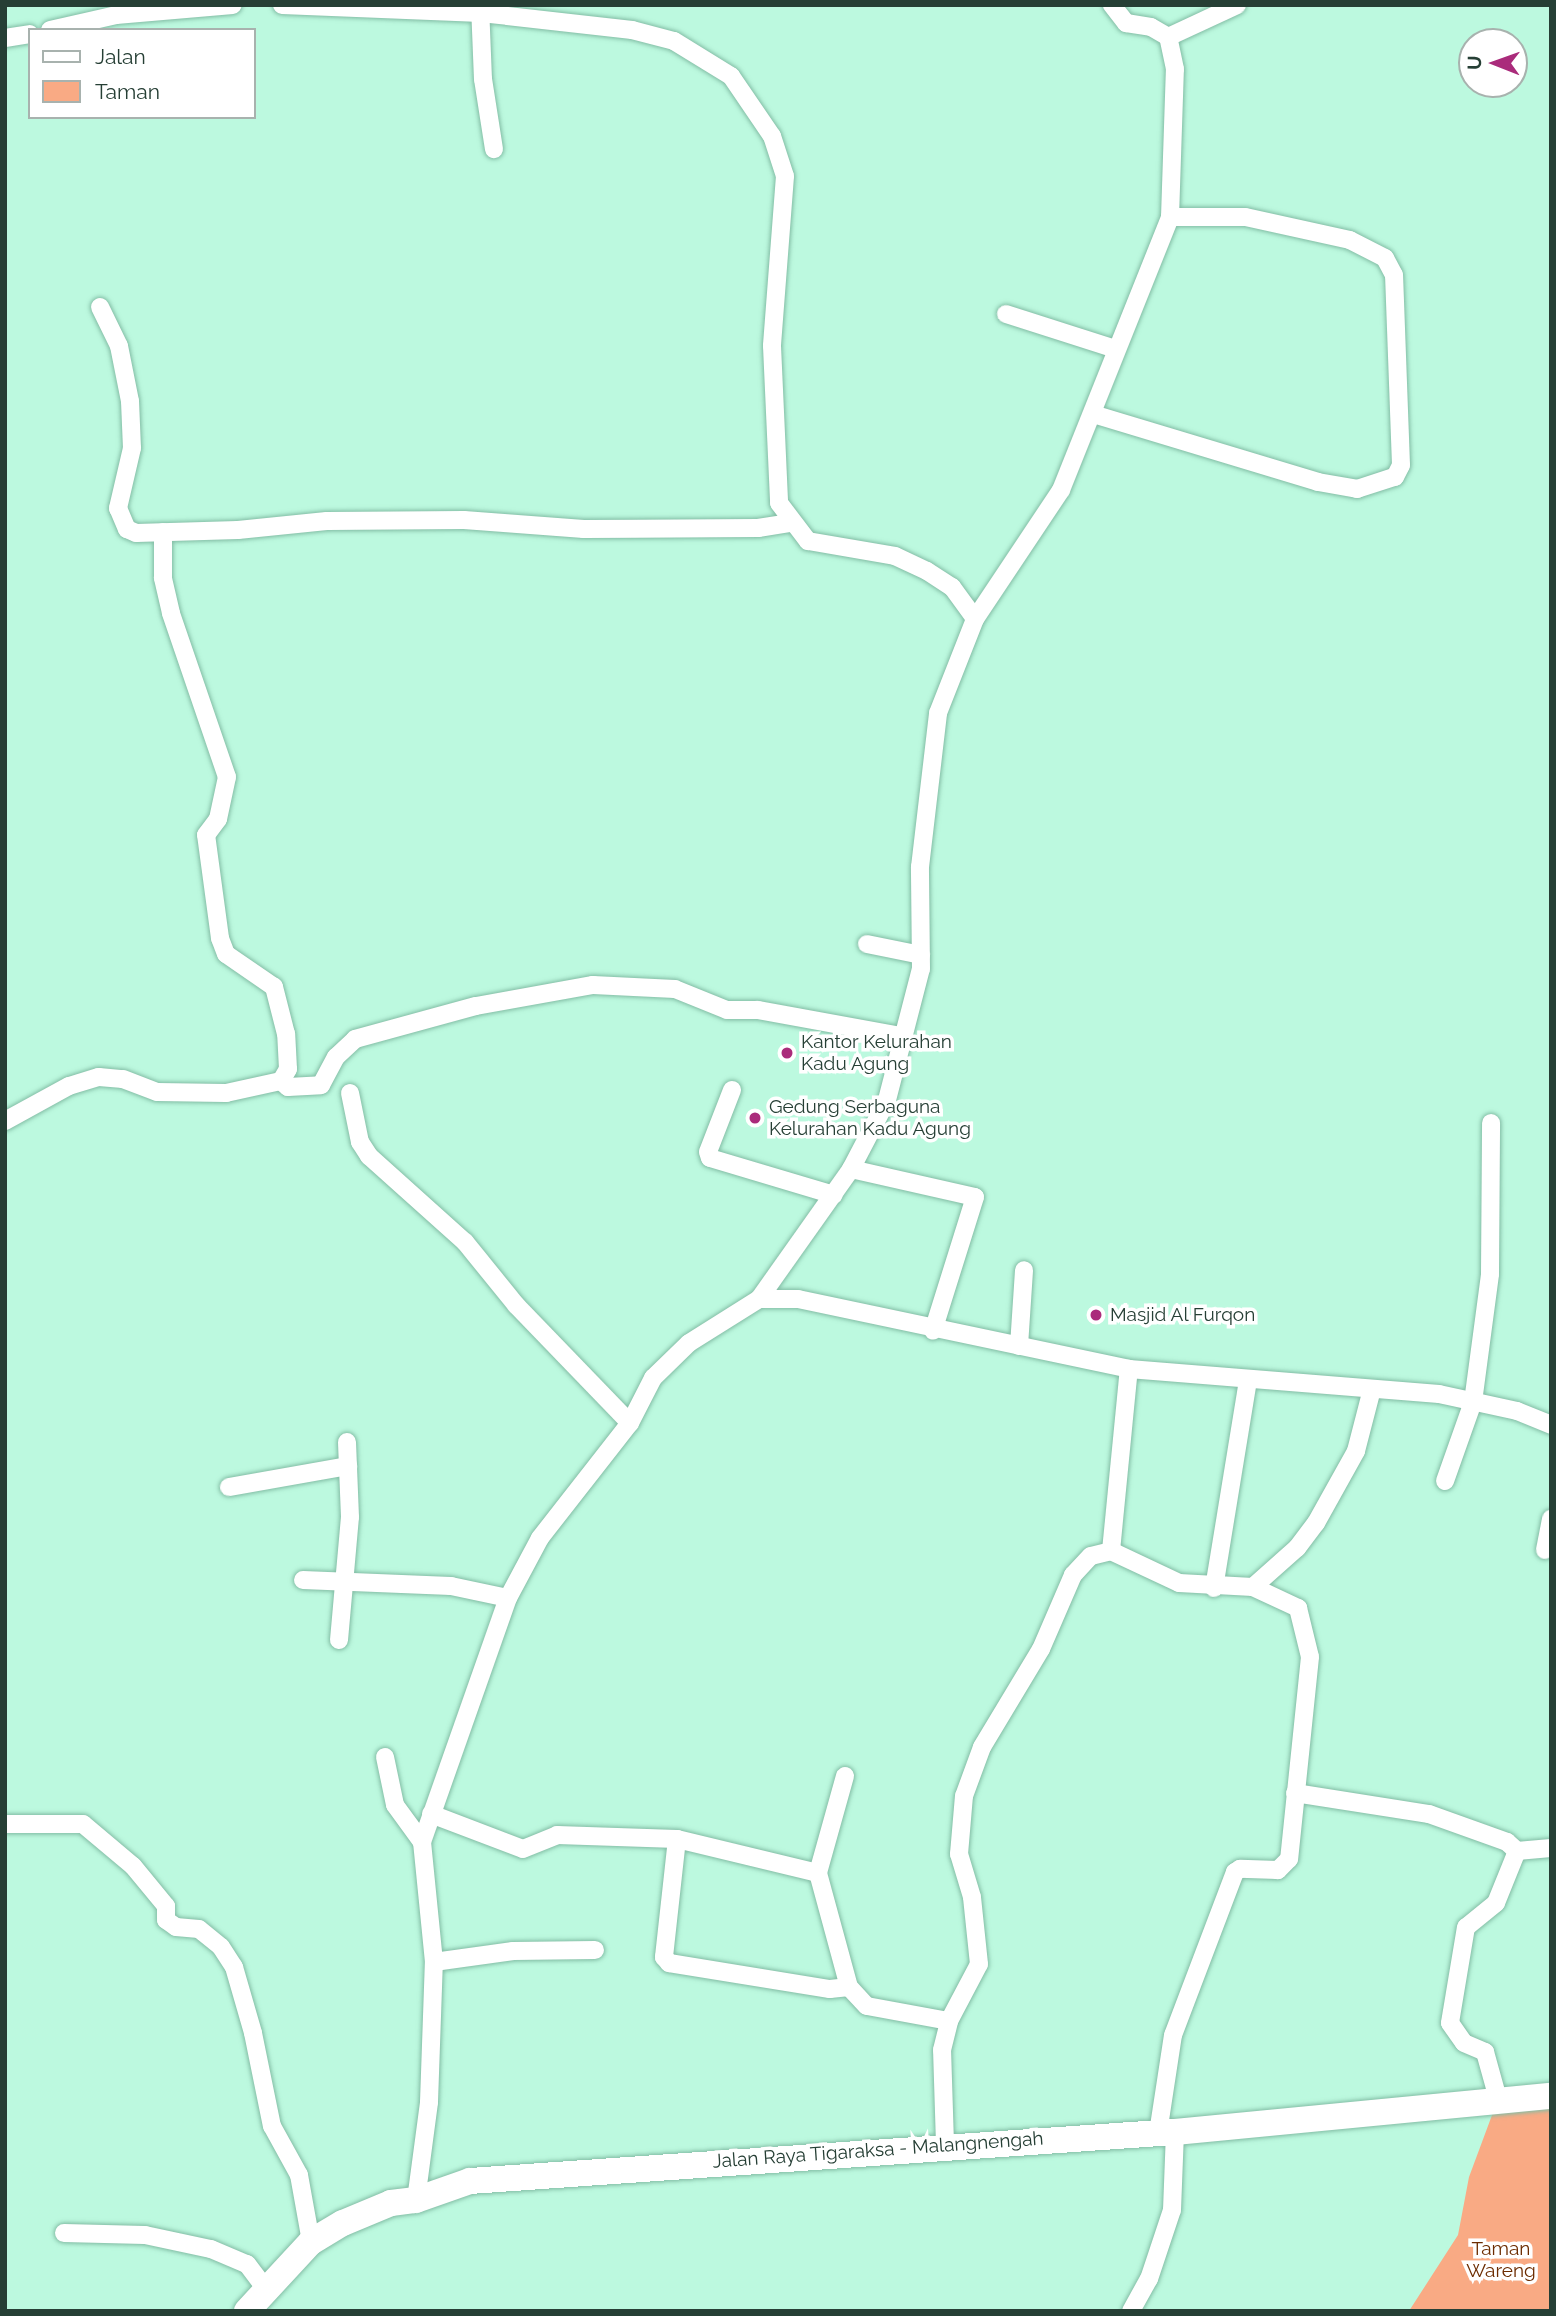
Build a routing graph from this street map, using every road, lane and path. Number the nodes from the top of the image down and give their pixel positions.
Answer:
1 (233, 5) edge
2 (282, 5) edge
3 (1112, 5) edge
4 (1237, 5) edge
5 (481, 9) edge
6 (59, 28) edge
7 (28, 33) edge
8 (1168, 37) junction
9 (5, 38) edge
10 (494, 149) dead end
11 (1170, 217) junction
12 (100, 307) dead end
13 (1006, 314) dead end
14 (1116, 349) junction
15 (1093, 414) junction
16 (791, 523) junction
17 (163, 532) junction
18 (975, 619) junction
19 (867, 944) dead end
20 (921, 955) junction
21 (901, 1036) junction
22 (281, 1081) junction
23 (732, 1090) dead end
24 (350, 1093) dead end
25 (5, 1121) edge
26 (1491, 1123) dead end
27 (851, 1169) junction
28 (834, 1195) junction
29 (1024, 1270) dead end
30 (759, 1299) junction
31 (933, 1331) junction
32 (1019, 1346) junction
33 (1129, 1369) junction
34 (1248, 1381) junction
35 (1372, 1389) junction
36 (1473, 1402) junction
37 (630, 1423) junction
38 (1551, 1425) edge
39 (347, 1442) dead end
40 (348, 1466) junction
41 (1445, 1481) dead end
42 (229, 1487) dead end
43 (1551, 1519) edge
44 (1545, 1550) dead end
45 (1111, 1551) junction
46 (303, 1580) dead end
47 (343, 1581) junction
48 (1253, 1587) junction
49 (1214, 1588) junction
50 (508, 1598) junction
51 (339, 1640) dead end
52 (386, 1757) dead end
53 (845, 1776) dead end
54 (1295, 1793) junction
55 (431, 1814) junction
56 (5, 1824) edge
57 (677, 1839) junction
58 (422, 1842) junction
59 (1551, 1848) edge
60 (1517, 1851) junction
61 (818, 1873) junction
62 (595, 1950) dead end
63 (433, 1962) junction
64 (849, 1987) junction
65 (949, 2021) junction
66 (1551, 2096) edge
67 (1498, 2099) junction
68 (1167, 2132) junction
69 (945, 2144) junction
70 (416, 2200) junction
71 (64, 2233) dead end
72 (311, 2242) junction
73 (266, 2289) junction
74 (247, 2311) edge
75 (1131, 2311) edge

1 - 6 street
2 - 5 street
3 - 8 street
4 - 8 street
5 - 10 street
5 - 16 street
7 - 9 street
8 - 11 street
11 - 14 street
11 - 15 street
12 - 17 street
13 - 14 street
14 - 15 street
15 - 18 street
16 - 17 street
16 - 18 street
17 - 22 street
18 - 20 street
19 - 20 street
20 - 21 street
21 - 22 street
21 - 27 street
22 - 25 street
23 - 28 street
24 - 37 street
26 - 36 street
27 - 28 street
27 - 31 street
28 - 30 street
29 - 32 street
30 - 31 street
30 - 37 street
31 - 32 street
32 - 33 street
33 - 34 street
33 - 45 street
34 - 35 street
34 - 49 street
35 - 36 street
35 - 48 street
36 - 38 street
36 - 41 street
37 - 50 street
39 - 40 street
40 - 42 street
40 - 47 street
43 - 44 street
45 - 49 street
45 - 65 street
46 - 47 street
47 - 50 street
47 - 51 street
48 - 49 street
48 - 54 street
50 - 55 street
52 - 58 street
53 - 61 street
54 - 60 street
54 - 68 street
55 - 57 street
55 - 58 street
56 - 72 street
57 - 61 street
57 - 64 street
58 - 63 street
59 - 60 street
60 - 67 street
61 - 64 street
62 - 63 street
63 - 70 street
64 - 65 street
65 - 69 street
66 - 67 main road, Jalan Raya Tigaraksa - Malangnengah
67 - 68 main road, Jalan Raya Tigaraksa - Malangnengah
68 - 69 main road, Jalan Raya Tigaraksa - Malangnengah
68 - 75 street
69 - 70 main road, Jalan Raya Tigaraksa - Malangnengah
70 - 72 main road, Jalan Raya Tigaraksa - Malangnengah
71 - 73 street
72 - 73 main road, Jalan Raya Tigaraksa - Malangnengah
73 - 74 main road, Jalan Raya Tigaraksa - Malangnengah

